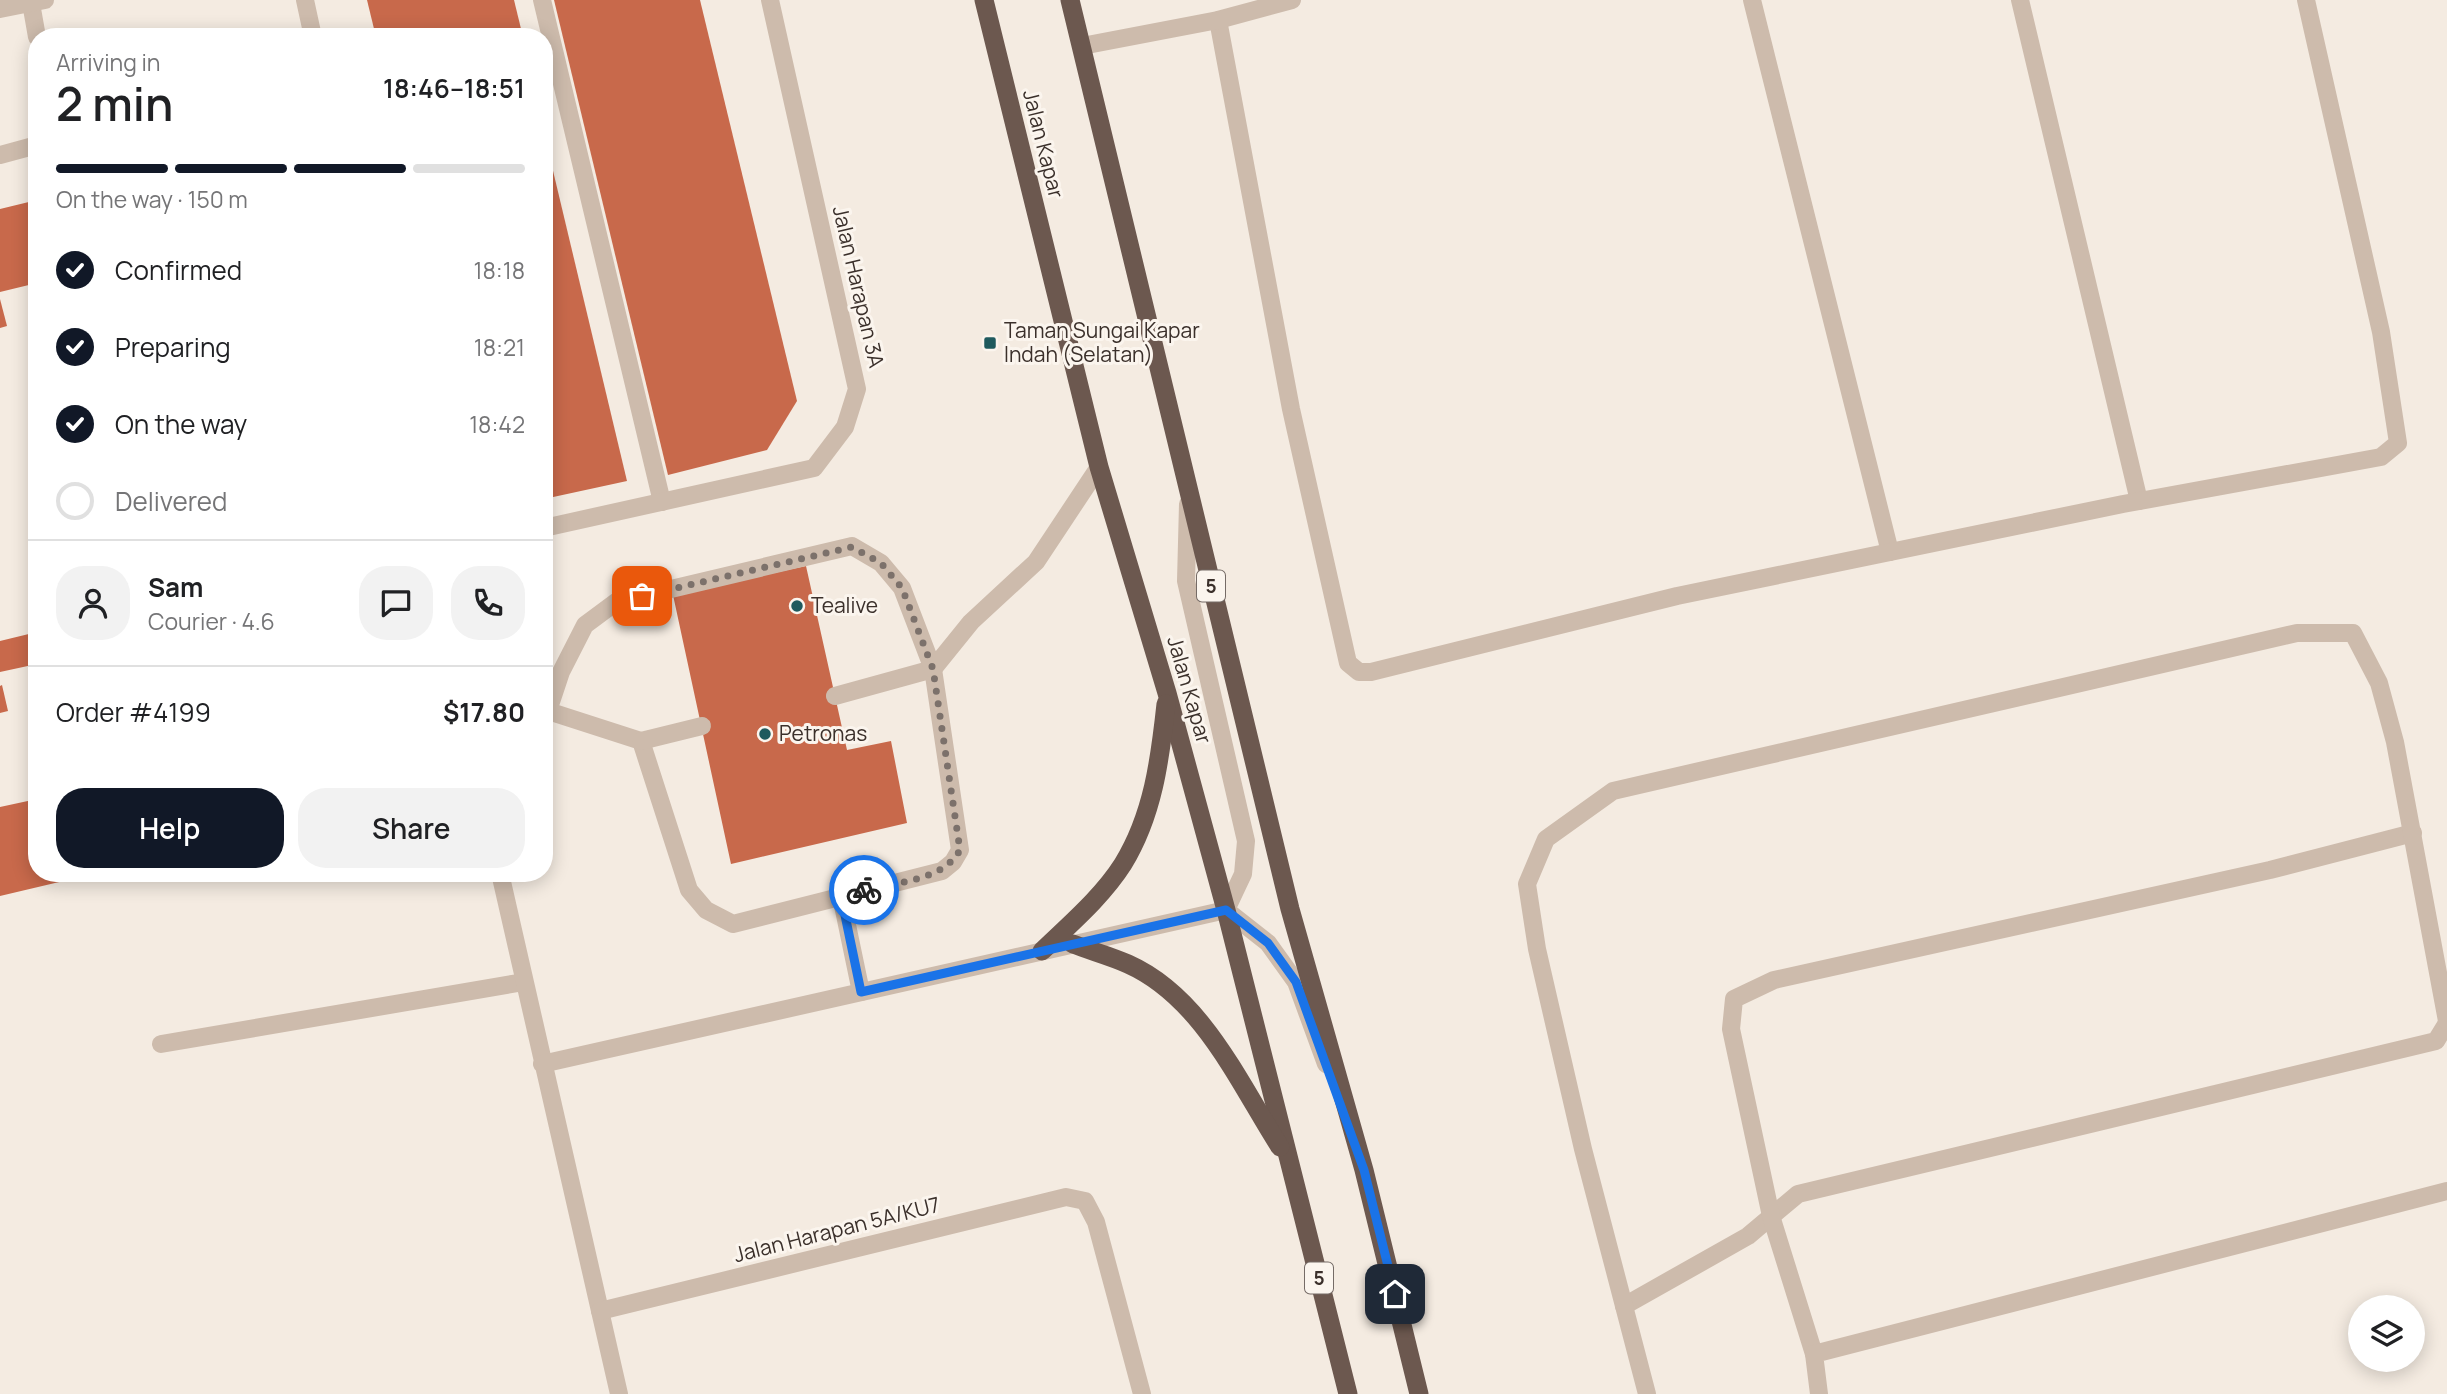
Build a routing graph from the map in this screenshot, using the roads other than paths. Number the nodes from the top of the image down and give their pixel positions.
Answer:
1 (305, 0) edge
2 (542, 0) edge
3 (770, 0) edge
4 (984, 0) edge
5 (1070, 0) edge
6 (1292, 0) edge
7 (1752, 0) edge
8 (2020, 0) edge
9 (2306, 0) edge
10 (38, 1) edge
11 (0, 9) edge
12 (1218, 20) junction
13 (37, 28) edge
14 (311, 28) edge
15 (549, 28) edge
16 (553, 46) edge
17 (1082, 46) junction
18 (28, 147) edge
19 (0, 155) edge
20 (1099, 467) junction
21 (1189, 494) junction
22 (2139, 501) junction
23 (662, 502) junction
24 (553, 526) edge
25 (1890, 552) junction
26 (933, 669) junction
27 (553, 693) edge
28 (1167, 693) junction
29 (835, 695) dead end
30 (553, 714) edge
31 (702, 726) dead end
32 (641, 741) junction
33 (2413, 833) junction
34 (502, 882) edge
35 (841, 896) junction
36 (1226, 910) junction
37 (1073, 944) junction
38 (1042, 951) junction
39 (524, 982) junction
40 (861, 992) junction
41 (2447, 1022) edge
42 (161, 1044) dead end
43 (542, 1064) junction
44 (1290, 1163) junction
45 (1364, 1170) junction
46 (2447, 1191) edge
47 (1771, 1216) junction
48 (1624, 1306) junction
49 (600, 1311) junction
50 (1814, 1354) junction
51 (620, 1394) edge
52 (1142, 1394) edge
53 (1348, 1394) edge
54 (1419, 1394) edge
55 (1647, 1394) edge
56 (1819, 1394) edge

1 - 14 street
2 - 15 street
3 - 23 street, Jalan Harapan 3A
4 - 20 highway, Jalan Kapar / 5
5 - 17 highway, 5
6 - 12 street
7 - 25 street
8 - 22 street
9 - 22 street
10 - 11 street
10 - 13 street
12 - 17 street
12 - 25 street
16 - 23 street
17 - 21 highway, 5
18 - 19 street
20 - 26 street
20 - 28 highway, Jalan Kapar / 5
21 - 36 street
21 - 45 highway, 5
22 - 25 street
23 - 24 street, Jalan Harapan 3A
26 - 27 street
26 - 29 street
26 - 35 street
28 - 36 highway, Jalan Kapar / 5
28 - 38 highway
30 - 32 street
31 - 32 street
32 - 35 street
33 - 41 street
33 - 47 street
33 - 48 street
34 - 39 street
35 - 40 street
36 - 37 street
36 - 44 highway, Jalan Kapar / 5
36 - 45 street
37 - 38 street
37 - 44 highway
38 - 40 street
39 - 42 street
39 - 43 street
40 - 43 street
41 - 47 street
43 - 49 street
44 - 53 highway, Jalan Kapar / 5
45 - 54 highway, 5
46 - 50 street
47 - 48 street
47 - 50 street
48 - 55 street
49 - 51 street
49 - 52 street, Jalan Harapan 5A/KU7
50 - 56 street

